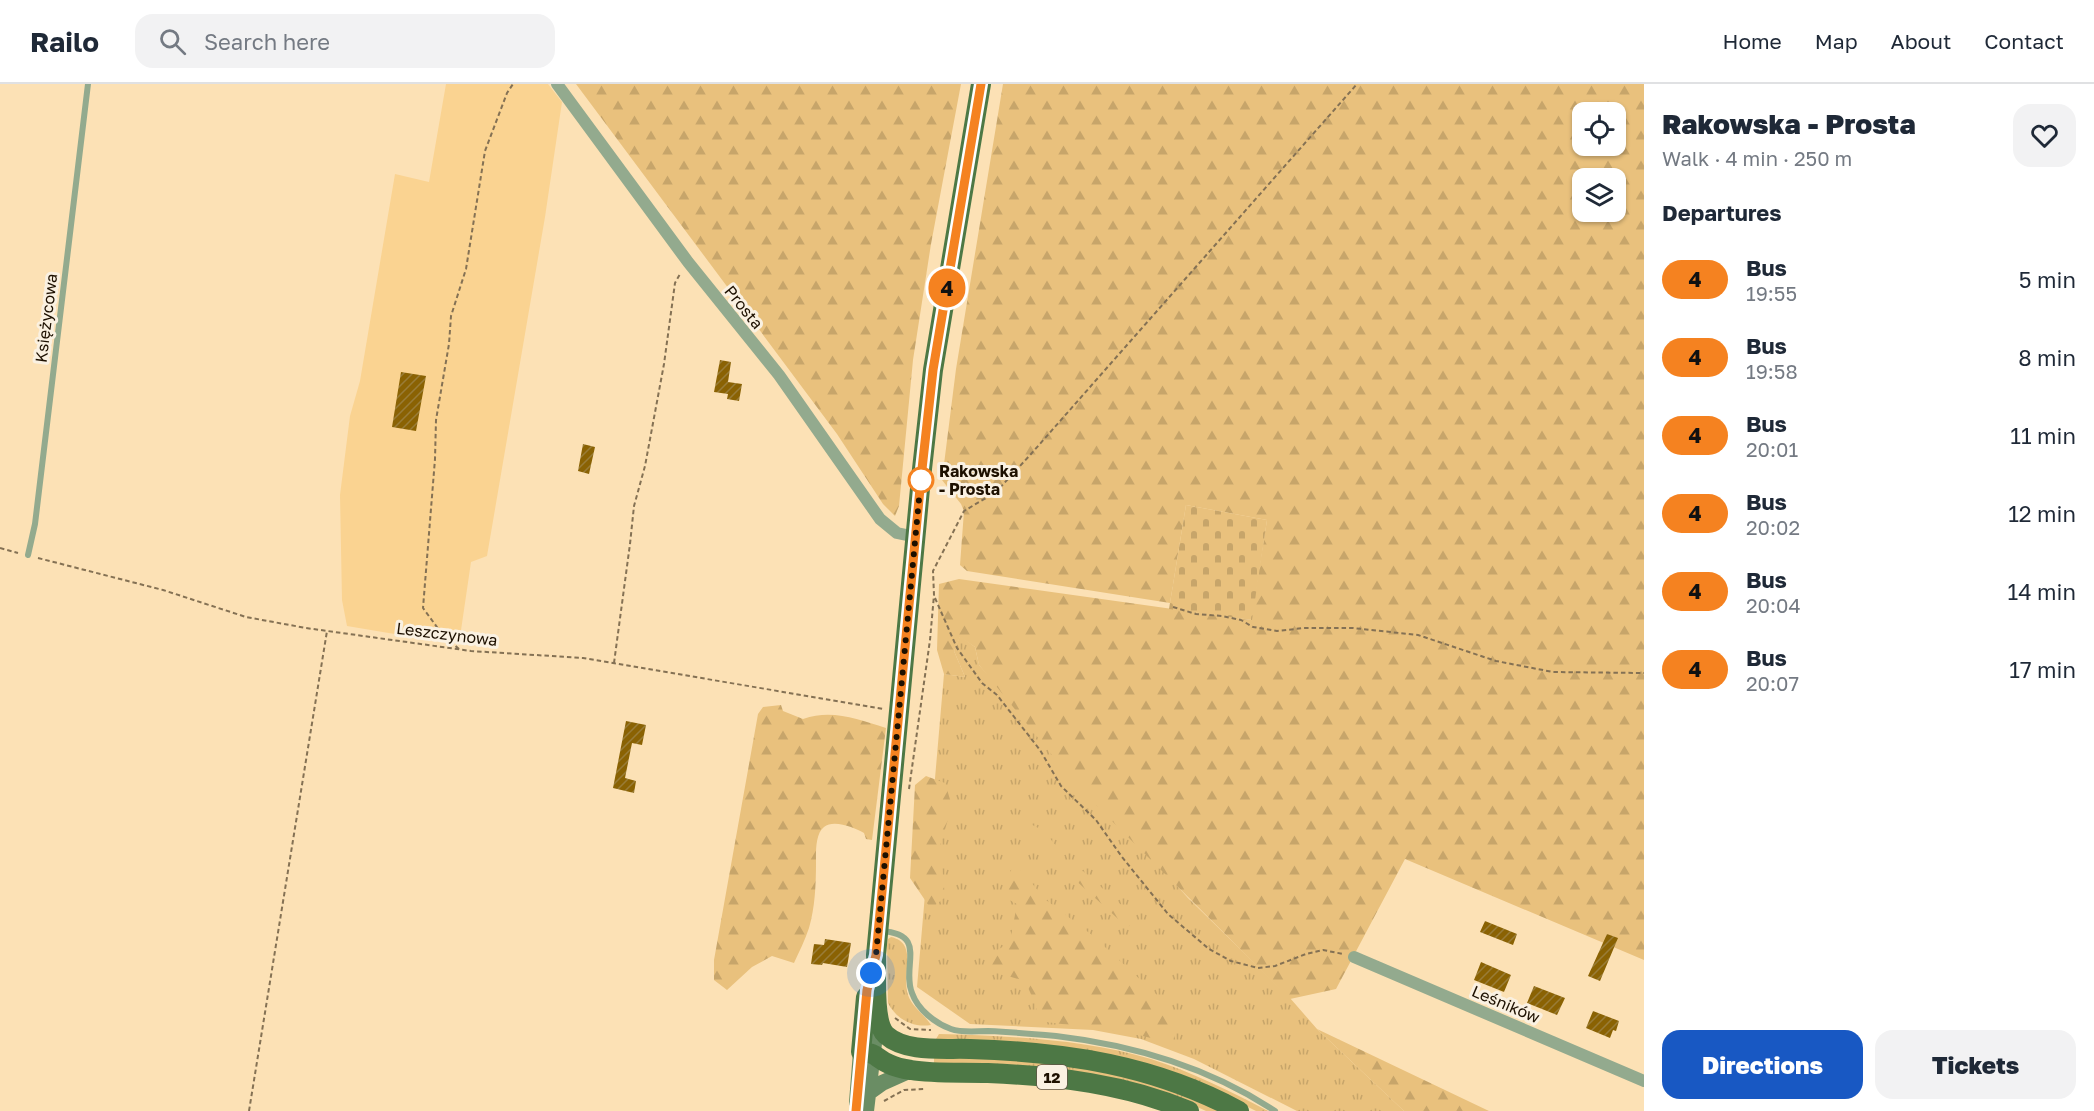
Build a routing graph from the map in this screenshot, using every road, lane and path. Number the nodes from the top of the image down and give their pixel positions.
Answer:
1 (88, 84) edge
2 (513, 84) edge
3 (557, 84) edge
4 (981, 84) edge
5 (1357, 84) edge
6 (688, 262) junction
7 (916, 537) junction
8 (0, 548) edge
9 (28, 555) junction
10 (934, 595) junction
11 (1173, 607) dead end
12 (327, 631) junction
13 (459, 649) junction
14 (614, 663) junction
15 (1644, 673) edge
16 (898, 711) junction
17 (909, 792) dead end
18 (878, 931) junction
19 (876, 955) junction
20 (1354, 957) joint
21 (883, 1015) junction
22 (931, 1030) dead end
23 (909, 1046) junction
24 (867, 1053) junction
25 (911, 1070) junction
26 (1644, 1081) edge
27 (928, 1089) dead end
28 (875, 1098) junction
29 (249, 1111) edge
30 (856, 1111) edge
31 (866, 1111) edge
32 (1189, 1111) edge
33 (1239, 1111) edge
34 (1275, 1111) edge

1 - 9 lane, Księżycowa
2 - 13 path
3 - 6 street, Prosta
4 - 7 main road
5 - 10 path
6 - 7 street, Prosta
6 - 14 path
7 - 16 main road
8 - 9 path, Leszczynowa
9 - 12 path, Leszczynowa
10 - 17 path
10 - 20 path
11 - 15 path
12 - 13 path, Leszczynowa
12 - 29 path
13 - 14 path, Leszczynowa
14 - 16 path, Leszczynowa
16 - 18 main road
18 - 19 main road
18 - 34 lane
19 - 21 main road
19 - 24 main road
20 - 26 street, Leśników
21 - 22 path
21 - 23 main road, 12
21 - 24 main road
23 - 24 main road
23 - 33 main road, 12
24 - 25 main road, 12
24 - 28 main road
24 - 30 main road
25 - 28 main road
25 - 32 main road, 12
27 - 28 path
28 - 31 main road

